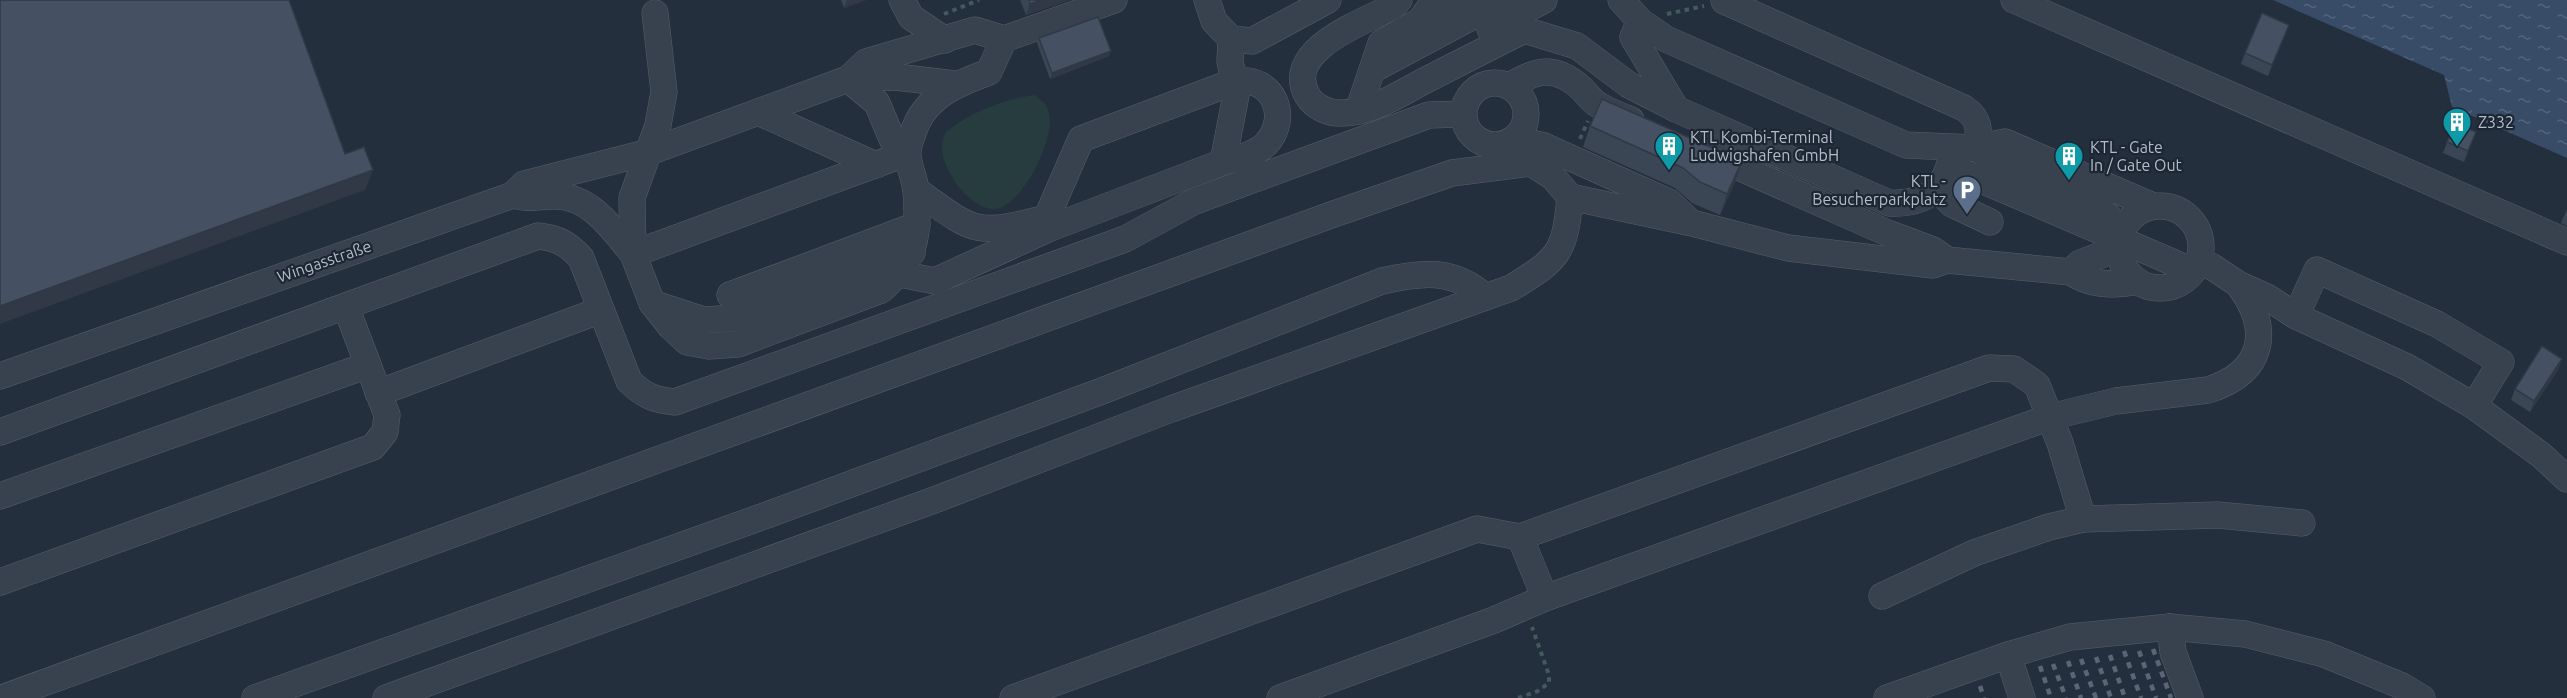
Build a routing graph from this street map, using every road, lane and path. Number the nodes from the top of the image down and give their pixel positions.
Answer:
1 (902, 0) edge
2 (979, 0) edge
3 (1114, 0) edge
4 (1207, 0) edge
5 (1328, 0) edge
6 (1398, 0) edge
7 (1435, 0) edge
8 (1461, 0) edge
9 (1503, 0) edge
10 (1544, 0) edge
11 (1621, 0) edge
12 (2014, 0) edge
13 (1724, 1) edge
14 (664, 9) dead end
15 (1368, 20) junction
16 (1420, 21) junction
17 (1640, 21) junction
18 (920, 24) junction
19 (1004, 39) junction
20 (1231, 39) junction
21 (945, 40) junction
22 (1381, 43) junction
23 (1372, 70) junction
24 (848, 79) junction
25 (1236, 81) junction
26 (955, 84) junction
27 (1509, 86) junction
28 (1360, 104) junction
29 (1677, 110) junction
30 (758, 112) junction
31 (1463, 114) junction
32 (1650, 128) edge
33 (1474, 138) junction
34 (1514, 139) junction
35 (1683, 142) edge
36 (649, 152) junction
37 (907, 153) junction
38 (1960, 155) junction
39 (1223, 162) junction
40 (1531, 163) junction
41 (1188, 164) dead end
42 (876, 165) junction
43 (1452, 173) junction
44 (1937, 189) junction
45 (916, 190) junction
46 (513, 195) junction
47 (1570, 196) junction
48 (2153, 207) junction
49 (1047, 218) junction
50 (1990, 222) dead end
51 (1692, 223) junction
52 (917, 225) junction
53 (2120, 239) junction
54 (2567, 242) edge
55 (633, 254) junction
56 (1947, 260) junction
57 (906, 263) junction
58 (2196, 266) junction
59 (2071, 272) junction
60 (2137, 281) junction
61 (2238, 284) junction
62 (730, 295) dead end
63 (1485, 297) junction
64 (346, 307) junction
65 (601, 310) junction
66 (2296, 316) junction
67 (368, 365) junction
68 (0, 376) edge
69 (378, 393) junction
70 (2474, 406) junction
71 (2050, 417) junction
72 (0, 432) edge
73 (2567, 479) edge
74 (0, 496) edge
75 (2083, 519) junction
76 (2302, 523) dead end
77 (1520, 537) junction
78 (0, 582) edge
79 (1882, 596) dead end
80 (1545, 598) junction
81 (1519, 609) junction
82 (2170, 627) junction
83 (2008, 655) junction
84 (2, 698) edge
85 (255, 698) edge
86 (386, 698) edge
87 (1013, 698) edge
88 (1280, 698) edge
89 (1518, 698) edge
90 (1887, 698) edge
91 (2022, 698) edge
92 (2190, 698) edge
93 (2422, 698) edge

1 - 18 street
2 - 18 path
3 - 19 street
4 - 20 street
5 - 20 street
6 - 15 street
7 - 16 street
8 - 16 street
9 - 23 street
10 - 28 street
11 - 17 street
12 - 54 street
13 - 38 street
14 - 36 street
15 - 22 street
15 - 28 street
16 - 22 street
17 - 29 street
17 - 38 street
18 - 21 street
19 - 21 street
19 - 26 street
20 - 25 street
21 - 24 street
22 - 23 street
23 - 28 street
24 - 26 street
24 - 30 street
24 - 37 street
25 - 39 street
25 - 39 street
25 - 49 street
26 - 37 street
27 - 31 street
27 - 32 street
27 - 34 street
28 - 29 street
29 - 44 street
30 - 36 street
30 - 42 street
31 - 33 street
31 - 65 street
33 - 34 street
33 - 43 street
34 - 40 street
34 - 51 street
35 - 56 street
36 - 46 street
36 - 55 street
37 - 42 street
37 - 45 street
38 - 44 street
38 - 48 street
38 - 53 street
39 - 57 street
40 - 43 street
40 - 47 street
41 - 49 street
42 - 55 street
43 - 84 street
44 - 50 street
45 - 49 street
45 - 52 street
46 - 55 street, Wingasstraße
46 - 68 street, Wingasstraße
47 - 51 street
47 - 63 street
48 - 53 street
48 - 58 street
51 - 56 street
52 - 57 street
52 - 62 street
53 - 58 street
53 - 59 street
53 - 60 street
55 - 57 street
56 - 59 street
58 - 60 street
58 - 61 street
59 - 60 street
61 - 66 street
61 - 71 street
63 - 85 street
63 - 86 street
64 - 65 street
64 - 67 street
64 - 72 street
65 - 69 street
66 - 70 street
66 - 70 street
67 - 69 street
67 - 74 street
69 - 78 street
70 - 73 street
71 - 75 street
71 - 77 street
71 - 80 street
75 - 76 street
75 - 79 street
77 - 80 street
77 - 87 street
80 - 81 street
81 - 88 street
81 - 89 path
82 - 83 street
82 - 92 street
82 - 93 street
83 - 90 street
83 - 91 street

